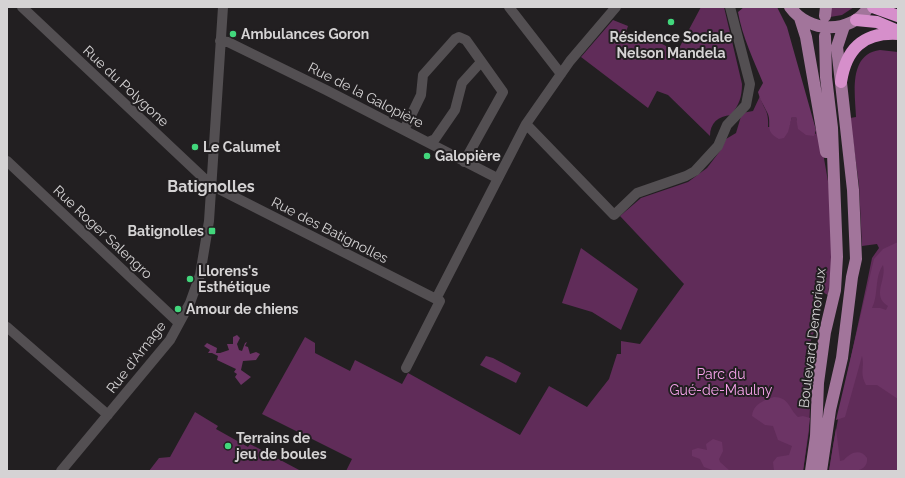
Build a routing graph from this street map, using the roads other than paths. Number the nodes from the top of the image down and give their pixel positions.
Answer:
1 (22, 7) edge
2 (223, 7) edge
3 (509, 7) edge
4 (616, 7) edge
5 (730, 7) edge
6 (790, 7) edge
7 (869, 7) edge
8 (873, 7) edge
9 (898, 16) edge
10 (800, 18) junction
11 (856, 20) junction
12 (844, 26) junction
13 (898, 31) edge
14 (898, 34) edge
15 (825, 36) dead end
16 (220, 41) junction
17 (481, 62) junction
18 (561, 74) junction
19 (841, 82) junction
20 (526, 124) junction
21 (834, 126) junction
22 (404, 130) junction
23 (428, 142) junction
24 (837, 149) junction
25 (7, 161) edge
26 (464, 162) junction
27 (497, 178) junction
28 (211, 185) junction
29 (438, 300) junction
30 (180, 323) junction
31 (7, 327) edge
32 (406, 368) dead end
33 (108, 415) junction
34 (61, 471) edge
35 (811, 471) edge
36 (822, 471) edge

1 - 28 street, Rue du Polygone
2 - 16 street, Rue d'Arnage
3 - 18 street
4 - 18 street
5 - 20 street
6 - 10 main road
7 - 11 main road
8 - 9 highway
10 - 12 main road
10 - 21 main road
11 - 12 main road
11 - 13 highway
12 - 19 main road
14 - 19 highway
15 - 21 main road
16 - 22 street, Rue de la Galopière
16 - 28 street, Rue d'Arnage
17 - 22 street
17 - 23 street
17 - 26 street
18 - 20 street
19 - 21 main road
20 - 27 street
21 - 24 main road
21 - 24 main road
22 - 23 street, Rue de la Galopière
23 - 26 street, Rue de la Galopière
24 - 35 main road, Boulevard Demorieux
24 - 36 main road, Boulevard Demorieux
25 - 30 street, Rue Roger Salengro
26 - 27 street, Rue de la Galopière
27 - 29 street
28 - 29 street, Rue des Batignolles
28 - 30 street, Rue d'Arnage
29 - 32 street
30 - 33 street, Rue d'Arnage
31 - 33 street
33 - 34 street, Rue d'Arnage

